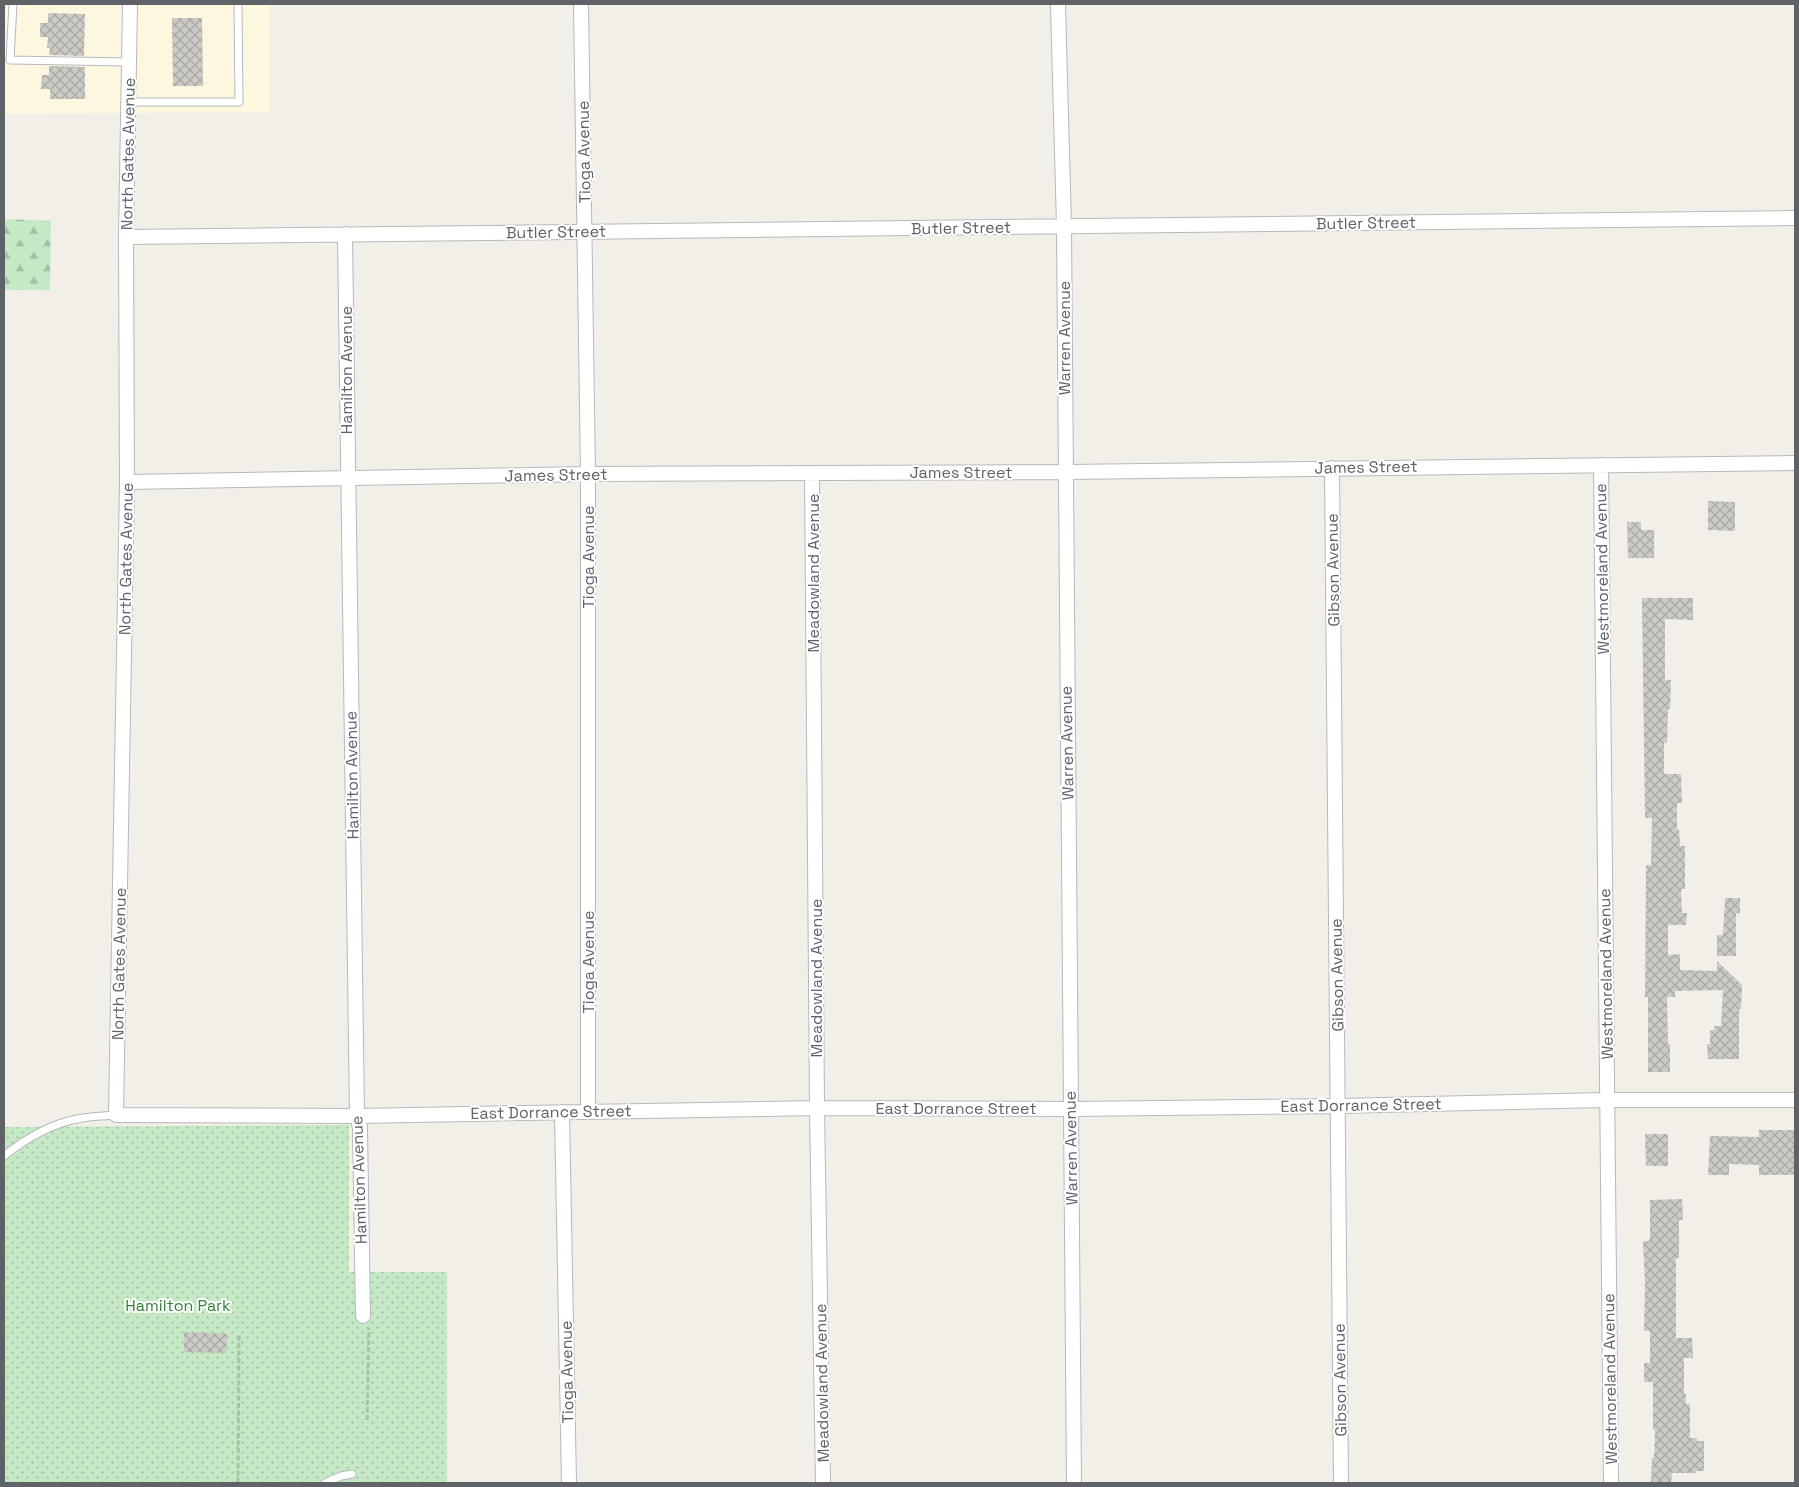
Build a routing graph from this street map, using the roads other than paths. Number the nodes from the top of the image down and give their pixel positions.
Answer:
1 (13, 4) edge
2 (130, 4) edge
3 (238, 4) edge
4 (581, 4) edge
5 (1058, 4) edge
6 (129, 62) junction
7 (128, 102) junction
8 (1795, 218) edge
9 (1064, 227) junction
10 (585, 232) junction
11 (345, 234) junction
12 (126, 237) junction
13 (1795, 463) edge
14 (1601, 465) junction
15 (1332, 468) junction
16 (1064, 472) junction
17 (812, 473) junction
18 (588, 474) junction
19 (347, 479) junction
20 (128, 482) junction
21 (1607, 1100) junction
22 (1795, 1100) edge
23 (1338, 1106) junction
24 (817, 1108) junction
25 (1070, 1108) junction
26 (588, 1111) junction
27 (562, 1112) junction
28 (116, 1115) junction
29 (357, 1116) junction
30 (4, 1156) edge
31 (363, 1316) dead end
32 (352, 1474) dead end
33 (325, 1483) edge
34 (569, 1483) edge
35 (823, 1483) edge
36 (1074, 1483) edge
37 (1341, 1483) edge
38 (1610, 1483) edge

1 - 6 lane
2 - 6 street, North Gates Avenue
3 - 7 lane
4 - 10 street, Tioga Avenue
5 - 9 street, Warren Avenue
6 - 7 street, North Gates Avenue
7 - 12 street, North Gates Avenue
8 - 9 street, Butler Street
9 - 10 street, Butler Street
9 - 16 street, Warren Avenue
10 - 11 street, Butler Street
10 - 18 street, Tioga Avenue
11 - 12 street, Butler Street
11 - 19 street, Hamilton Avenue
12 - 20 street, North Gates Avenue
13 - 14 street, James Street
14 - 15 street, James Street
14 - 21 street, Westmoreland Avenue
15 - 16 street, James Street
15 - 23 street, Gibson Avenue
16 - 17 street, James Street
16 - 25 street, Warren Avenue
17 - 18 street, James Street
17 - 24 street, Meadowland Avenue
18 - 19 street, James Street
18 - 26 street, Tioga Avenue
19 - 20 street, James Street
19 - 29 street, Hamilton Avenue
20 - 28 street, North Gates Avenue
21 - 22 street, East Dorrance Street
21 - 23 street, East Dorrance Street
21 - 38 street, Westmoreland Avenue
23 - 25 street, East Dorrance Street
23 - 37 street, Gibson Avenue
24 - 25 street, East Dorrance Street
24 - 26 street, East Dorrance Street
24 - 35 street, Meadowland Avenue
25 - 36 street, Warren Avenue
26 - 27 street, East Dorrance Street
27 - 29 street, East Dorrance Street
27 - 34 street, Tioga Avenue
28 - 29 street, East Dorrance Street
28 - 30 lane
29 - 31 street, Hamilton Avenue
32 - 33 lane

